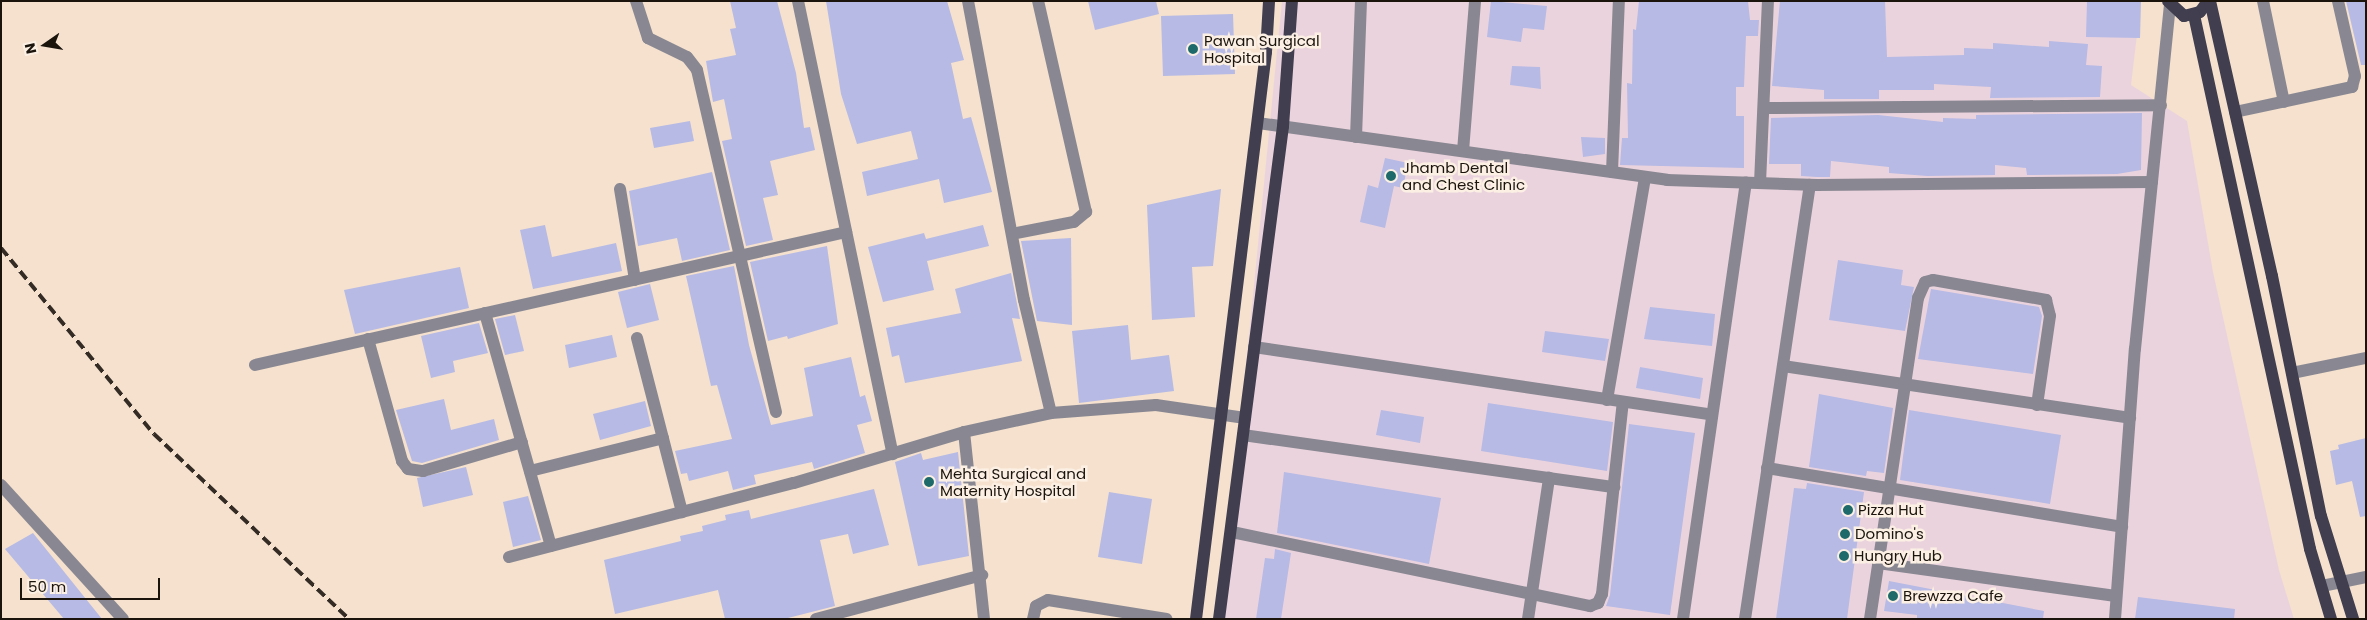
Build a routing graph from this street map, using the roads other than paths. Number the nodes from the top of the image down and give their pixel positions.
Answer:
1 (636, 1) edge
2 (798, 1) edge
3 (968, 1) edge
4 (1038, 1) edge
5 (1269, 1) edge
6 (1292, 1) edge
7 (1361, 1) edge
8 (1475, 1) edge
9 (1618, 1) edge
10 (1768, 1) edge
11 (2209, 1) edge
12 (2263, 1) edge
13 (2338, 1) edge
14 (2169, 4) edge
15 (2194, 15) junction
16 (2284, 102) junction
17 (2161, 105) junction
18 (1765, 108) junction
19 (2235, 112) junction
20 (1258, 123) junction
21 (1283, 126) junction
22 (1356, 137) junction
23 (1463, 151) junction
24 (1612, 172) junction
25 (1645, 177) junction
26 (2152, 182) junction
27 (1746, 183) junction
28 (1760, 183) junction
29 (1810, 185) junction
30 (620, 189) dead end
31 (846, 232) junction
32 (1012, 234) junction
33 (740, 256) junction
34 (635, 280) junction
35 (485, 313) junction
36 (637, 338) dead end
37 (368, 339) junction
38 (1254, 347) junction
39 (2366, 358) edge
40 (255, 365) dead end
41 (1783, 366) junction
42 (2292, 373) junction
43 (1904, 386) junction
44 (1607, 400) junction
45 (1623, 402) junction
46 (2036, 405) junction
47 (776, 412) dead end
48 (1051, 413) junction
49 (1222, 414) junction
50 (1712, 415) junction
51 (1245, 418) junction
52 (2130, 418) junction
53 (964, 432) junction
54 (1243, 435) junction
55 (663, 438) junction
56 (522, 442) junction
57 (893, 454) junction
58 (1768, 468) junction
59 (530, 471) junction
60 (1549, 478) junction
61 (1, 485) edge
62 (1614, 487) junction
63 (1889, 489) junction
64 (682, 512) junction
65 (2122, 527) junction
66 (1232, 532) junction
67 (551, 546) junction
68 (509, 557) dead end
69 (1878, 563) junction
70 (982, 575) junction
71 (2366, 577) edge
72 (2341, 582) junction
73 (2322, 586) junction
74 (1532, 595) junction
75 (2116, 596) junction
76 (123, 619) edge
77 (816, 619) edge
78 (984, 619) edge
79 (1033, 619) edge
80 (1166, 619) edge
81 (1196, 619) edge
82 (1220, 619) edge
83 (1528, 619) edge
84 (1683, 619) edge
85 (1745, 619) edge
86 (1870, 619) edge
87 (2115, 619) edge
88 (2331, 619) edge
89 (2353, 619) edge

1 - 33 street
2 - 31 street
3 - 32 street
4 - 32 street
5 - 20 main road
6 - 21 main road
7 - 22 street
8 - 23 street
9 - 24 street
10 - 18 street
11 - 15 main road
11 - 19 main road
12 - 16 street
13 - 16 street
14 - 15 main road
14 - 17 street
15 - 73 main road
16 - 19 street
17 - 18 street
17 - 26 street
18 - 28 street
19 - 42 main road
20 - 21 street
20 - 49 main road
21 - 22 street
21 - 38 main road
22 - 23 street
23 - 24 street
24 - 25 street
25 - 27 street
25 - 44 street
26 - 29 street
26 - 52 street
27 - 28 street
27 - 50 street
28 - 29 street
29 - 41 street
30 - 34 street
31 - 33 street
31 - 57 street
32 - 48 street
33 - 34 street
33 - 47 street
34 - 35 street
35 - 37 street
35 - 56 street
36 - 55 street
37 - 40 street
37 - 56 street
38 - 44 street
38 - 51 main road
39 - 42 street
41 - 43 street
41 - 58 street
42 - 72 main road
43 - 46 street
43 - 46 street
43 - 63 street
44 - 45 street
45 - 50 street
45 - 62 street
46 - 52 street
48 - 49 street
48 - 53 street
49 - 51 street
49 - 81 main road
50 - 84 street
51 - 54 main road
52 - 65 street
53 - 57 street
53 - 70 street
54 - 60 street
54 - 66 main road
55 - 59 street
55 - 64 street
56 - 59 street
57 - 64 street
58 - 63 street
58 - 85 street
59 - 67 street
60 - 62 street
60 - 74 street
61 - 76 street
62 - 74 street
63 - 65 street
63 - 69 street
64 - 67 street
65 - 75 street
66 - 74 street
66 - 82 main road
67 - 68 street
69 - 75 street
69 - 86 street
70 - 77 street
70 - 78 street
71 - 72 street
72 - 73 street
72 - 89 main road
73 - 88 main road
74 - 83 street
75 - 87 street
79 - 80 street

